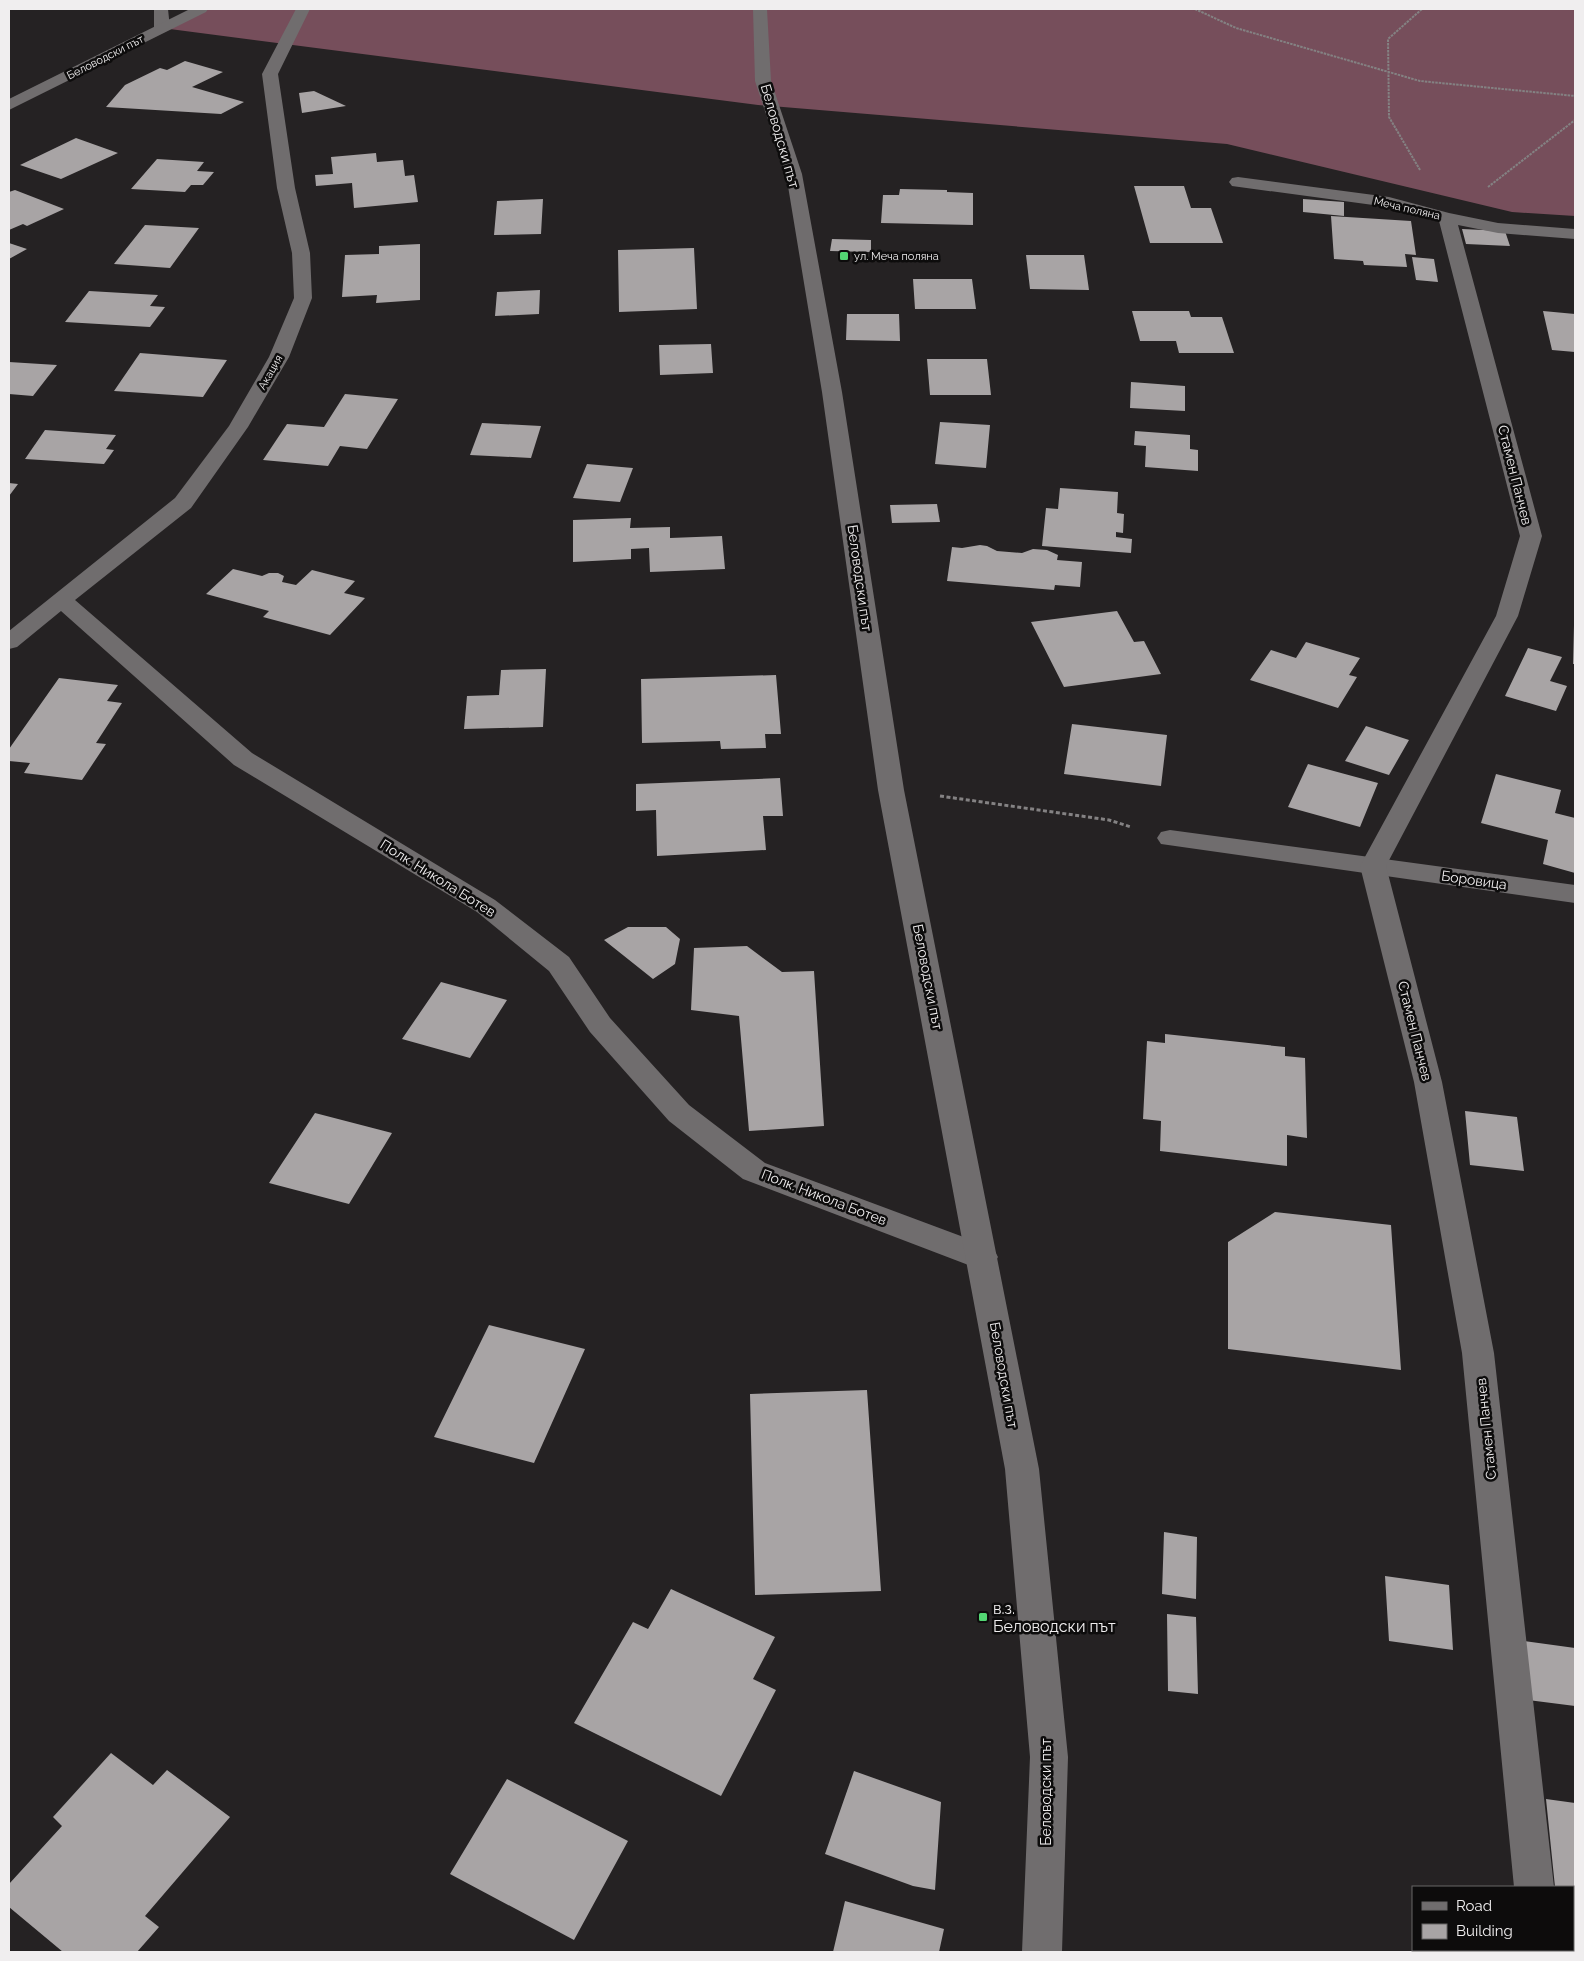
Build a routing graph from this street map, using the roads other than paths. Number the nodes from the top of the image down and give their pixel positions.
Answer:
1 (161, 9) edge
2 (201, 9) edge
3 (303, 9) edge
4 (760, 9) edge
5 (162, 28) junction
6 (9, 106) edge
7 (1238, 182) dead end
8 (1447, 218) junction
9 (1575, 234) edge
10 (63, 601) junction
11 (9, 642) edge
12 (1170, 838) road end
13 (1373, 866) junction
14 (1575, 894) edge
15 (982, 1257) junction
16 (1534, 1886) edge
17 (1042, 1952) edge

1 - 5 street
2 - 5 street, Беловодски път
3 - 10 street, Акация
4 - 15 street, Беловодски път
5 - 6 street, Беловодски път
7 - 8 street, Меча поляна
8 - 9 street, Меча поляна
8 - 13 street, Стамен Панчев
10 - 11 street, Акация
10 - 15 street, Полк. Никола Ботев
12 - 13 street, Боровица
13 - 14 street, Боровица
13 - 16 street, Стамен Панчев
15 - 17 street, Беловодски път

